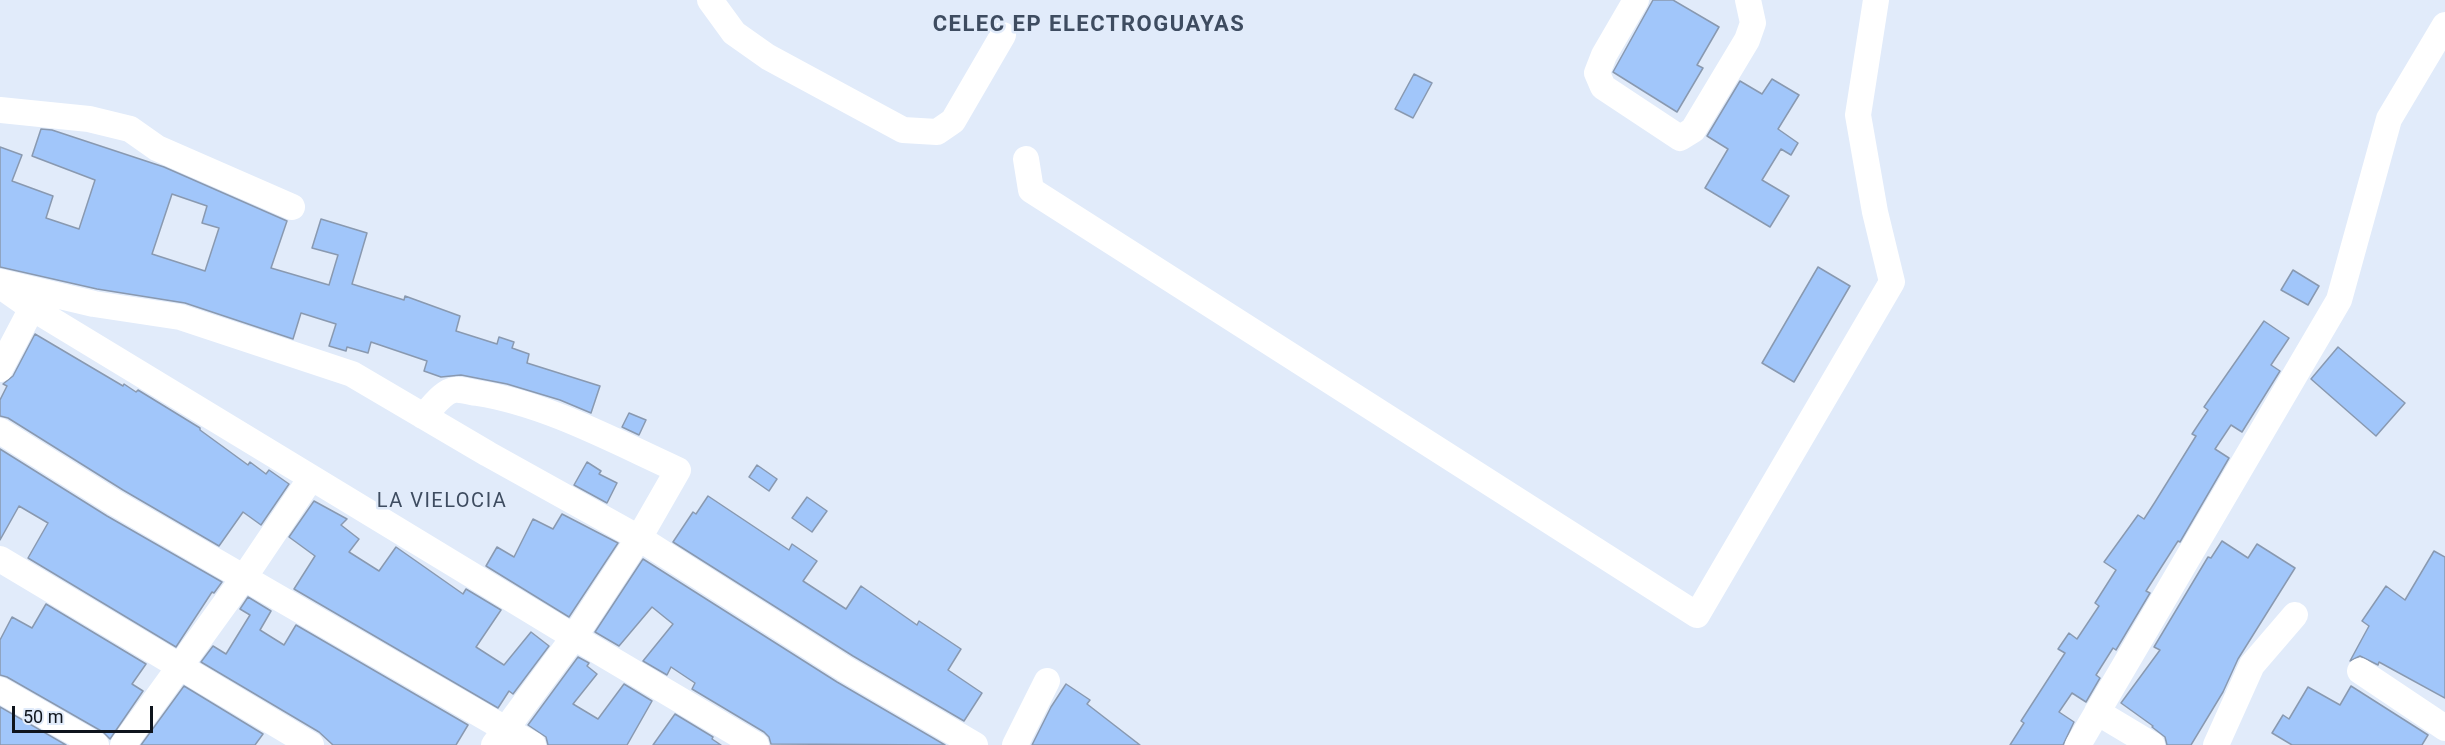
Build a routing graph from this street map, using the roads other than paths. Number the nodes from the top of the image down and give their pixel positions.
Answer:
1 (710, 0) edge
2 (1636, 0) edge
3 (1748, 0) edge
4 (1876, 0) edge
5 (2445, 25) edge
6 (1003, 35) dead end
7 (0, 110) edge
8 (1026, 159) dead end
9 (292, 207) dead end
10 (0, 283) edge
11 (32, 308) junction
12 (0, 369) edge
13 (423, 416) junction
14 (0, 431) edge
15 (311, 478) junction
16 (639, 538) junction
17 (0, 559) edge
18 (245, 576) junction
19 (2295, 615) dead end
20 (573, 637) junction
21 (179, 665) junction
22 (2360, 671) dead end
23 (1047, 681) dead end
24 (0, 690) edge
25 (2097, 712) junction
26 (2440, 730) edge
27 (499, 737) edge
28 (96, 745) edge
29 (123, 745) edge
30 (311, 745) edge
31 (533, 745) edge
32 (756, 745) edge
33 (975, 745) edge
34 (1016, 745) edge
35 (2078, 745) edge
36 (2152, 745) edge
37 (2216, 745) edge

1 - 6 street
2 - 3 street
4 - 8 street
5 - 25 street
7 - 9 street
10 - 11 street
10 - 13 street
11 - 12 street
11 - 15 street
13 - 16 street
13 - 16 street
14 - 18 street
15 - 18 street
15 - 20 street
16 - 20 street
16 - 33 street
17 - 21 street
18 - 21 street
18 - 27 street
19 - 37 street
20 - 27 street
20 - 32 street
21 - 29 street
21 - 30 street
22 - 26 street
23 - 34 street
24 - 28 street
25 - 35 street
25 - 36 street
27 - 31 street

